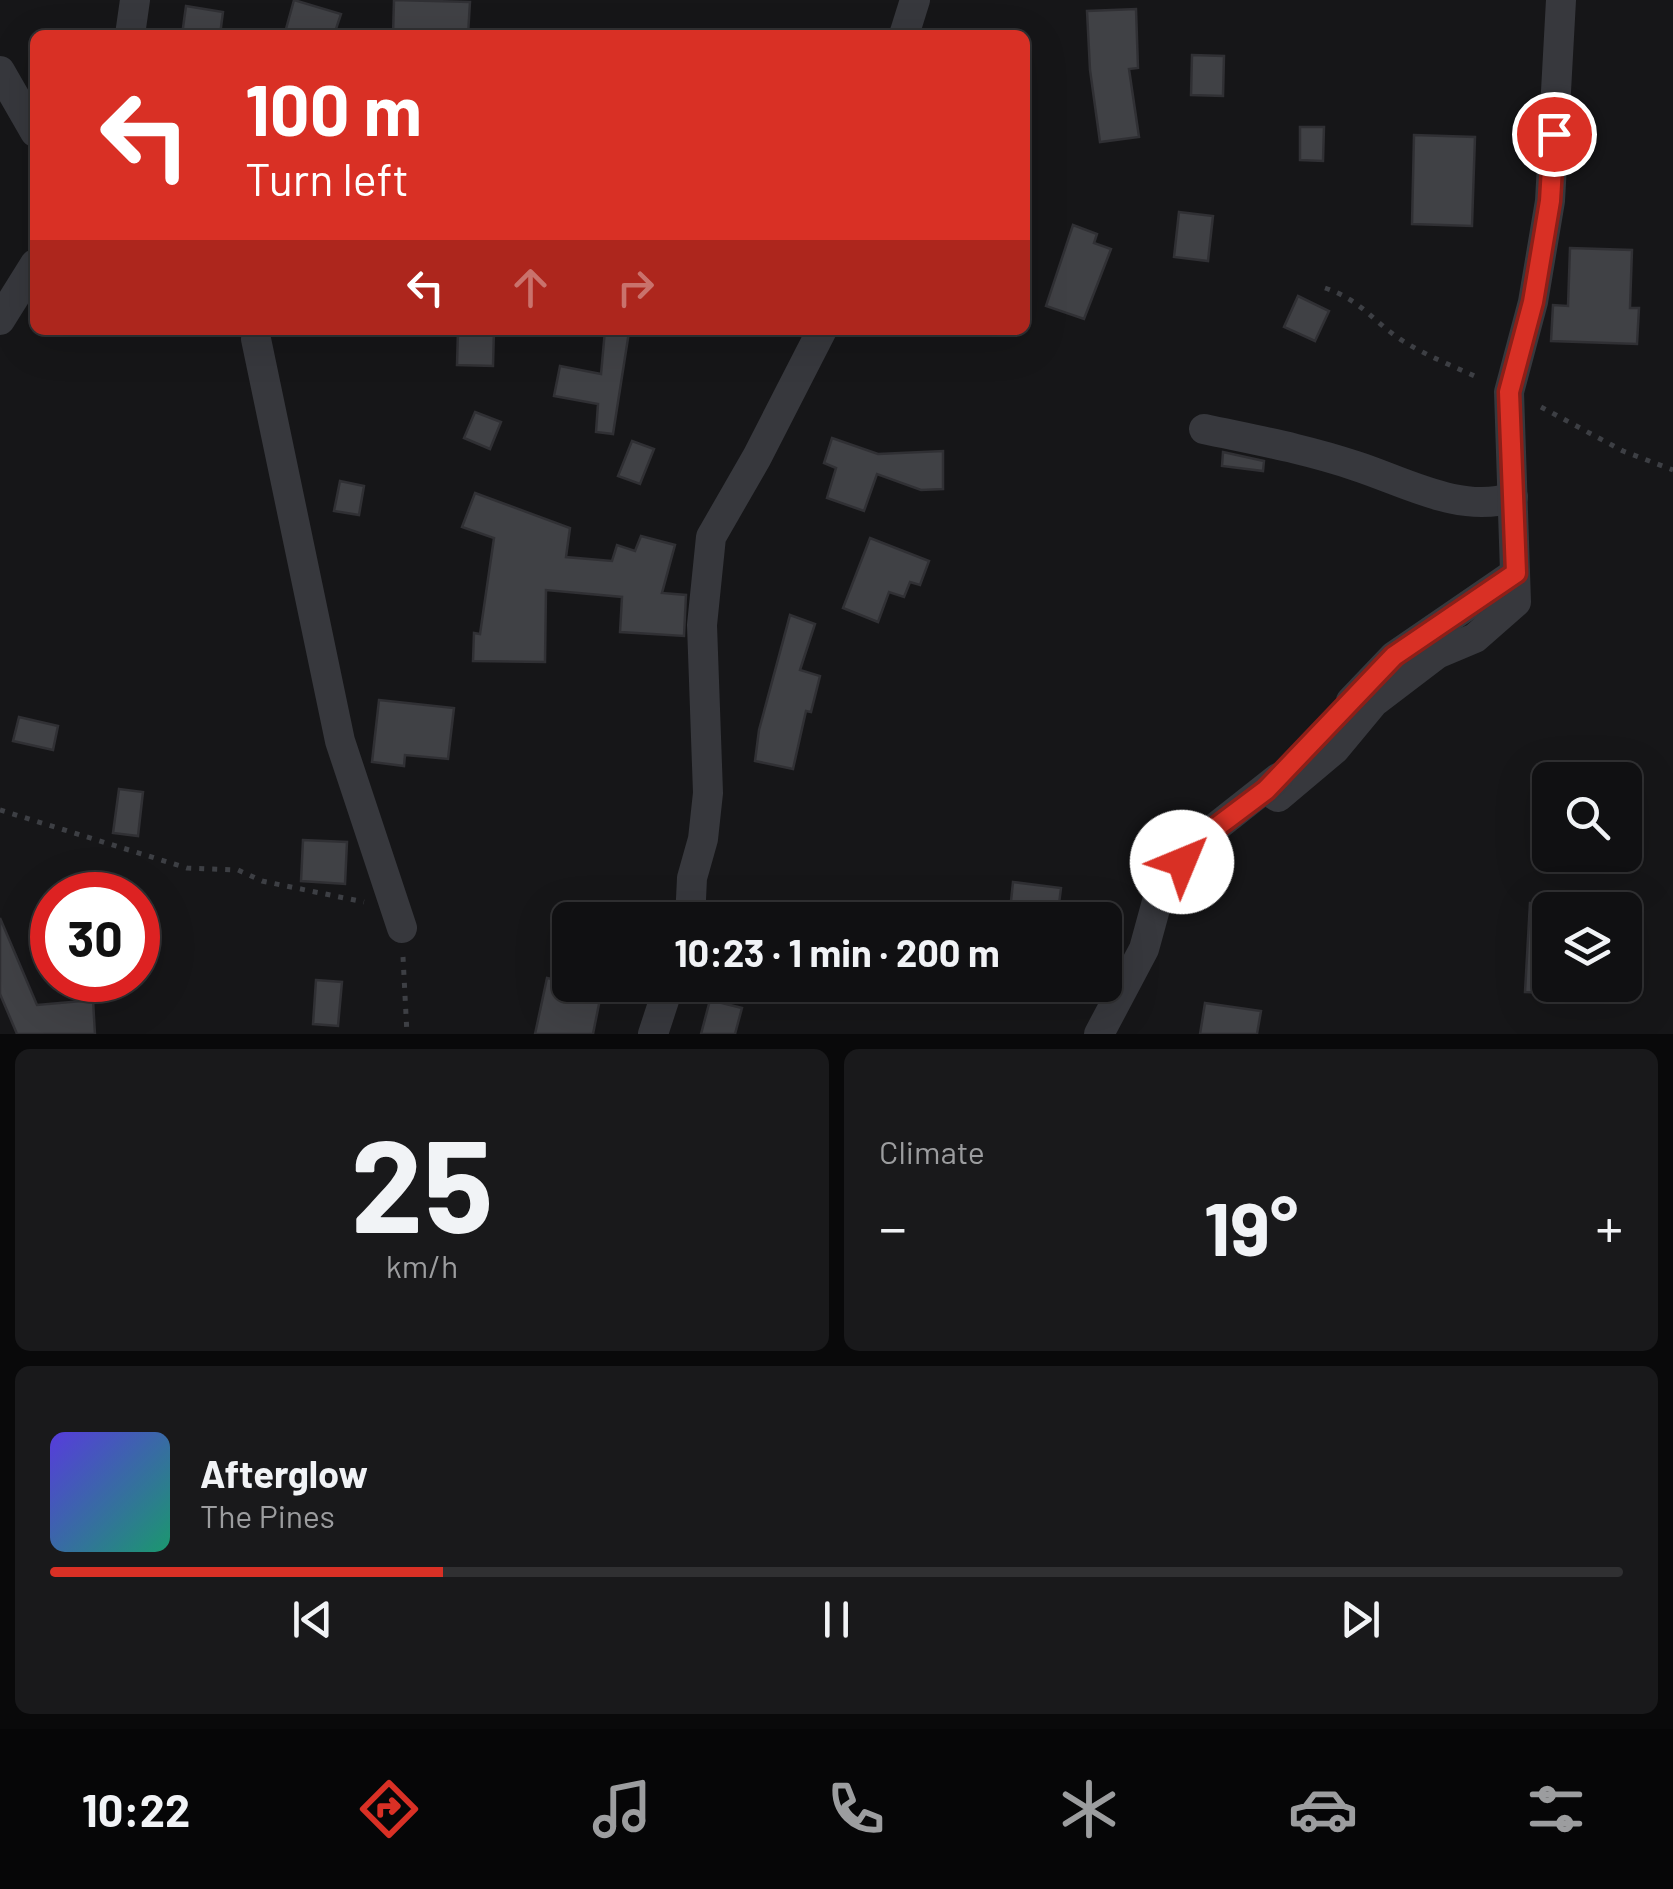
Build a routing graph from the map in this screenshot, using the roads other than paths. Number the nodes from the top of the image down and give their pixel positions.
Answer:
1 (135, 0) edge
2 (916, 0) edge
3 (1561, 0) edge
4 (131, 30) edge
5 (906, 30) edge
6 (0, 71) edge
7 (30, 123) edge
8 (30, 272) edge
9 (0, 320) edge
10 (820, 335) edge
11 (256, 339) dead end
12 (1204, 429) dead end
13 (1512, 496) junction
14 (691, 902) edge
15 (402, 928) road end
16 (663, 1002) edge
17 (653, 1034) edge
18 (1099, 1034) edge

1 - 4 street
2 - 5 street
3 - 13 street
6 - 7 street
8 - 9 street
10 - 14 street
11 - 15 street
12 - 13 street
13 - 18 street
16 - 17 street

